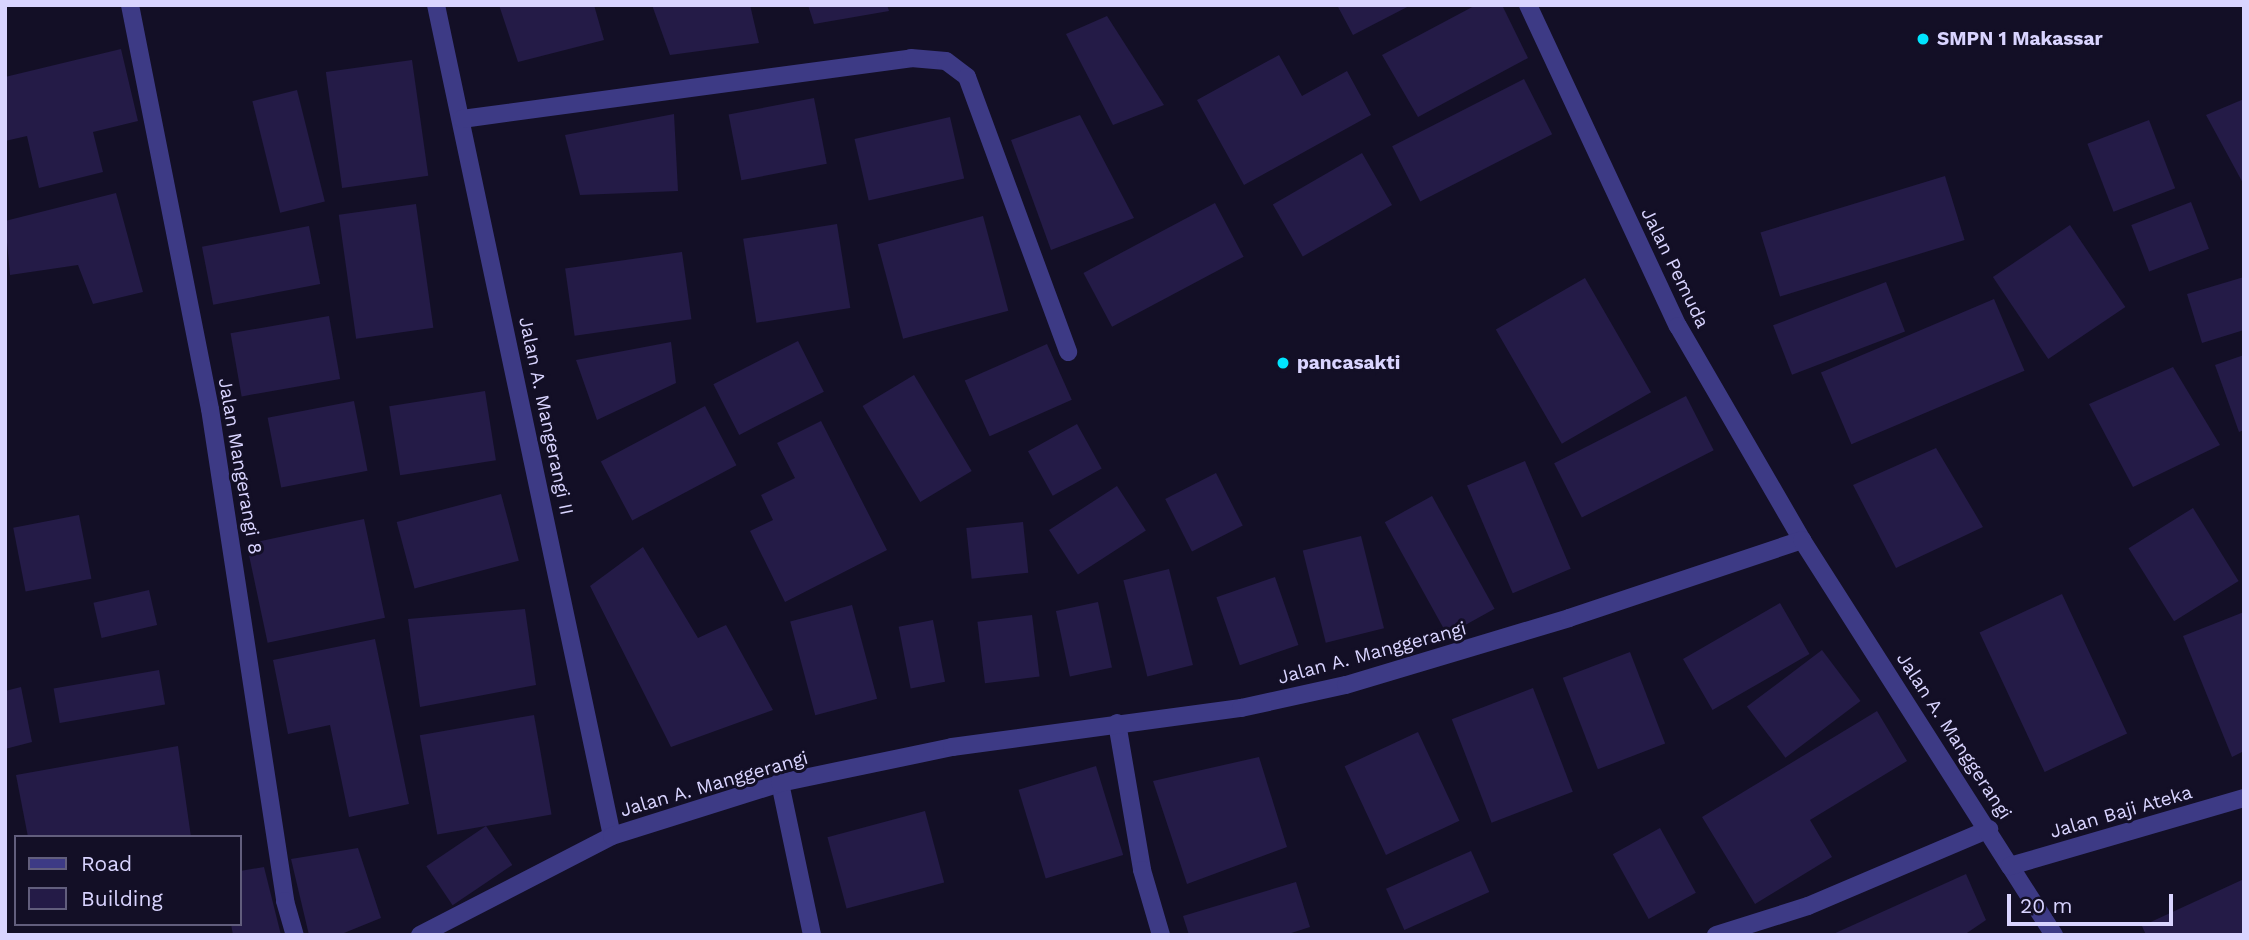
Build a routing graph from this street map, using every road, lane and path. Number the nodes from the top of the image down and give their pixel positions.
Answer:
1 (131, 5) edge
2 (436, 5) edge
3 (1528, 5) edge
4 (462, 119) junction
5 (1068, 352) dead end
6 (1802, 540) junction
7 (1116, 723) junction
8 (780, 783) junction
9 (2244, 798) edge
10 (1989, 829) junction
11 (612, 836) junction
12 (2010, 866) junction
13 (295, 935) edge
14 (419, 935) edge
15 (812, 935) edge
16 (1161, 935) edge
17 (1716, 935) edge
18 (2054, 935) edge

1 - 13 street, Jalan Mangerangi 8
2 - 4 street, Jalan A. Mangerangi II
3 - 6 street, Jalan Pemuda
4 - 5 street
4 - 11 street, Jalan A. Mangerangi II
6 - 7 street, Jalan A. Manggerangi
6 - 10 street, Jalan A. Manggerangi
7 - 8 street, Jalan A. Manggerangi
7 - 16 street
8 - 11 street, Jalan A. Manggerangi
8 - 15 street
9 - 12 street, Jalan Baji Ateka
10 - 12 street, Jalan A. Manggerangi
10 - 17 street
11 - 14 street, Jalan A. Manggerangi
12 - 18 street, Jalan A. Manggerangi

